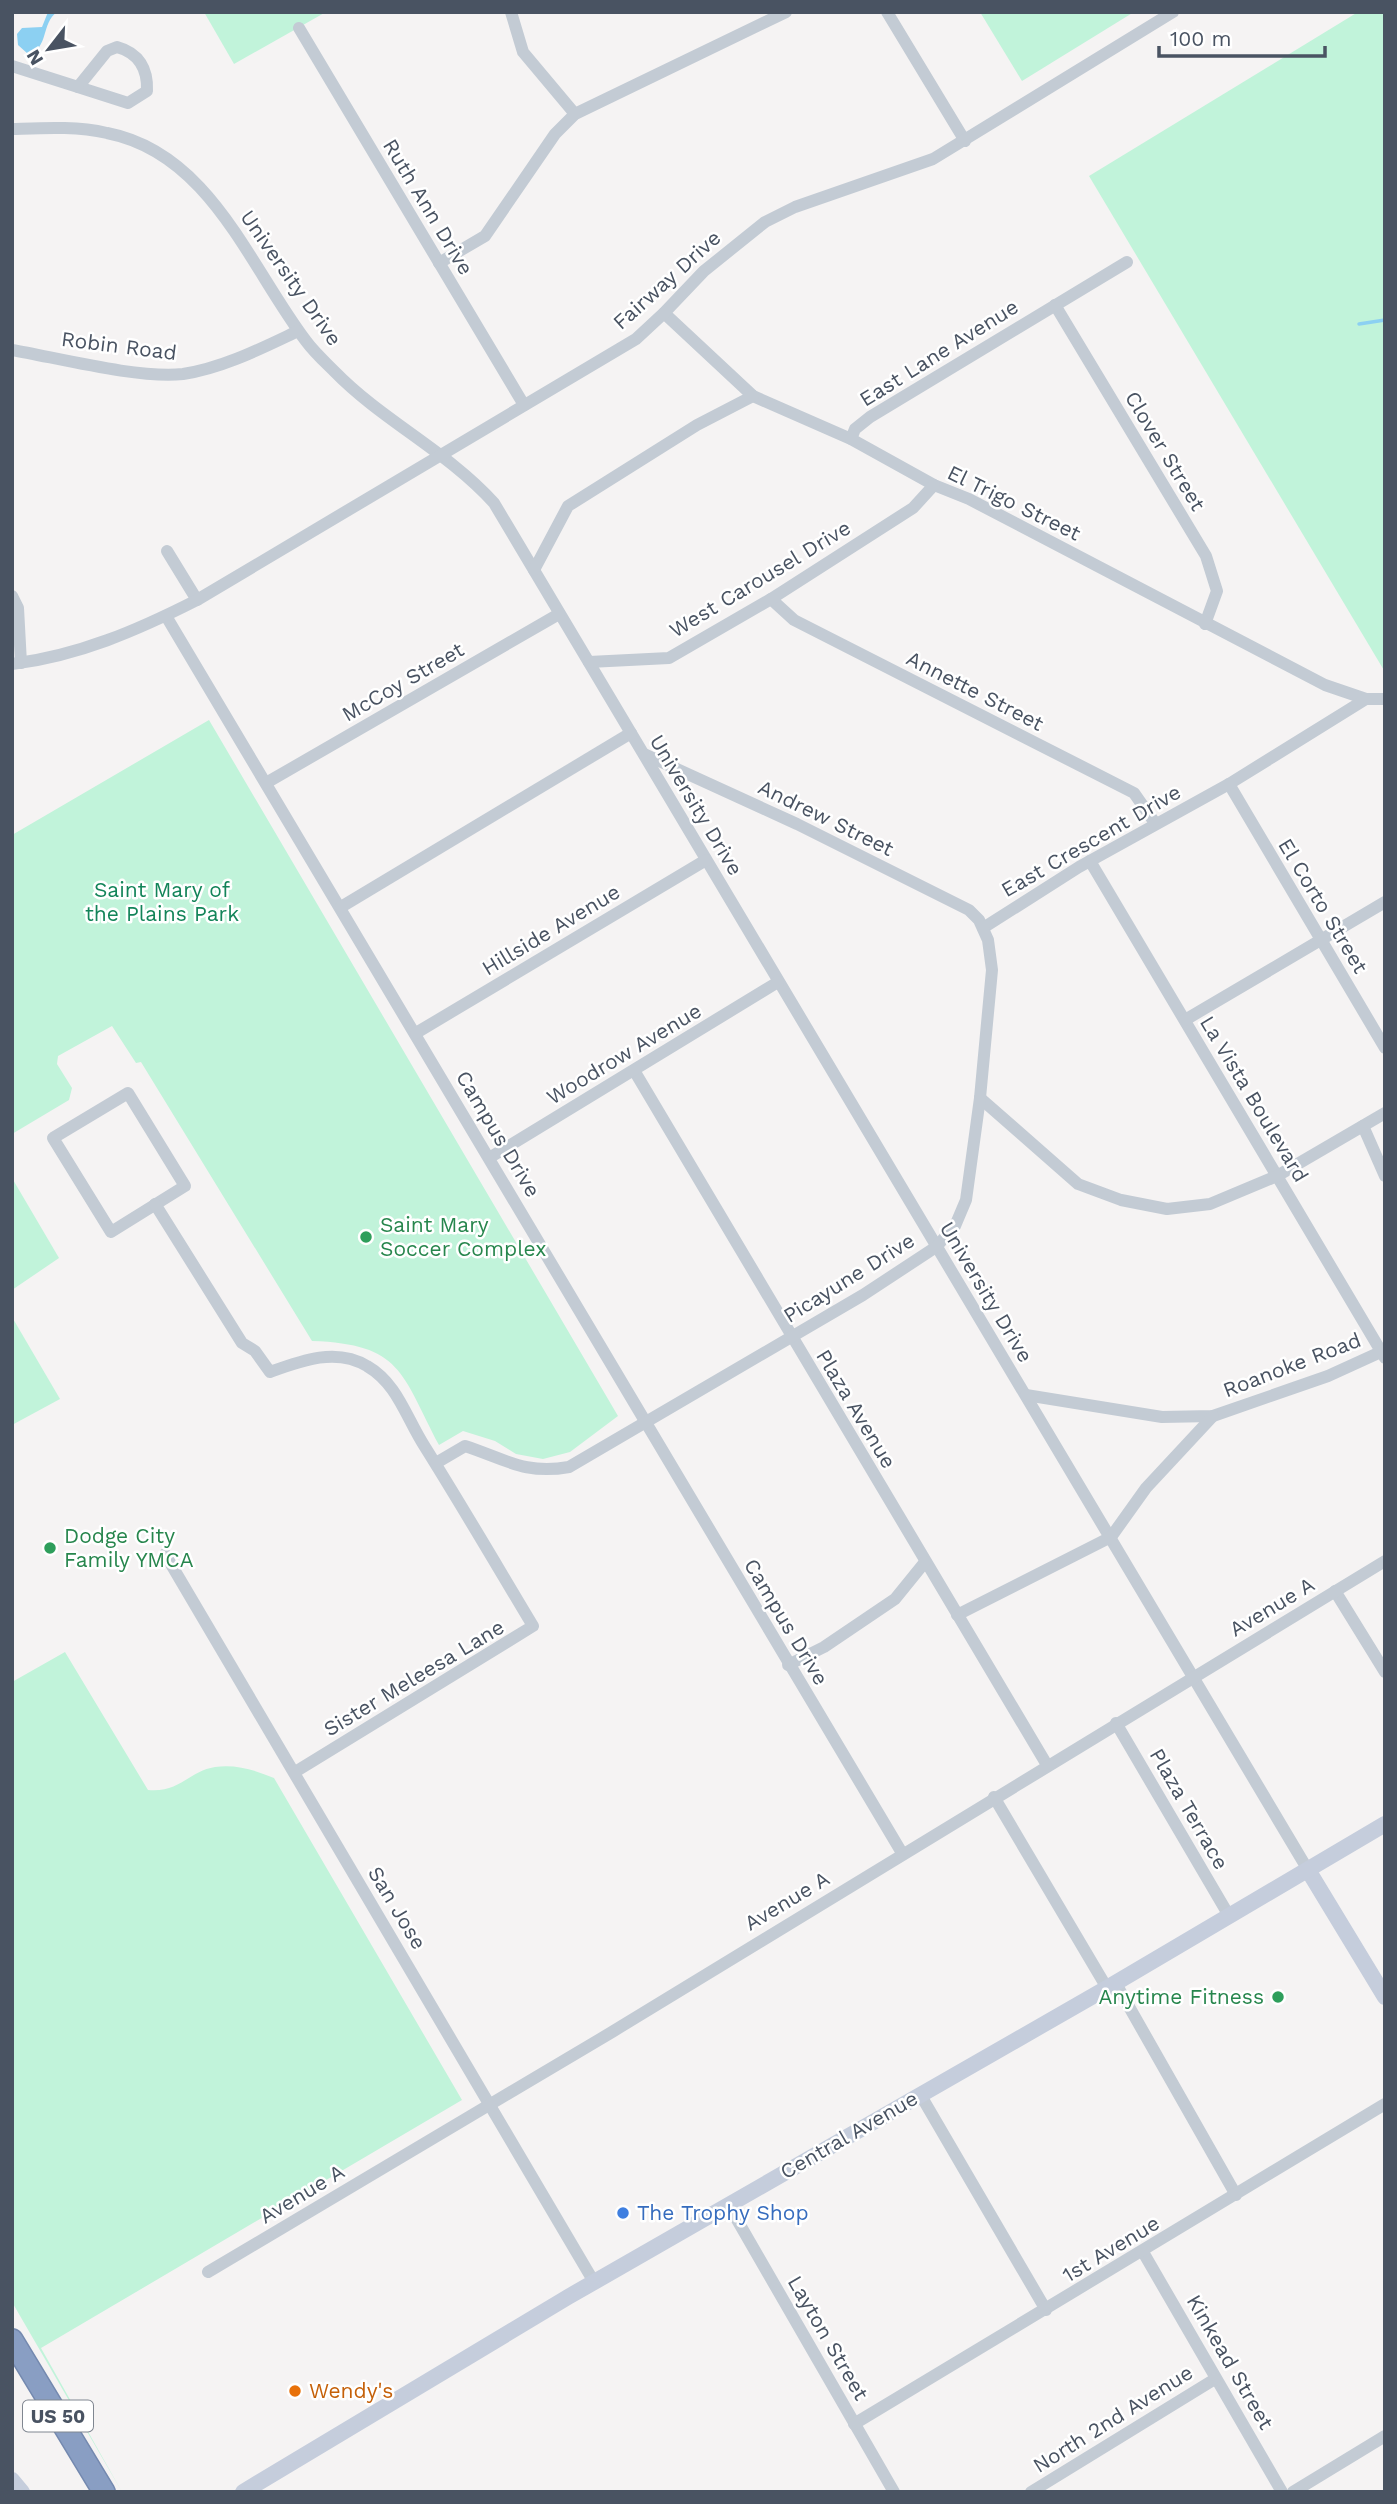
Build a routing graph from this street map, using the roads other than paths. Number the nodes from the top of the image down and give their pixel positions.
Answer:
1 (512, 12) edge
2 (786, 12) edge
3 (887, 12) edge
4 (1173, 12) edge
5 (299, 27) dead end
6 (13, 70) edge
7 (78, 87) junction
8 (575, 114) junction
9 (12, 130) edge
10 (965, 141) junction
11 (1127, 262) dead end
12 (439, 263) junction
13 (1055, 305) junction
14 (664, 313) junction
15 (298, 331) junction
16 (12, 350) edge
17 (753, 396) junction
18 (524, 405) junction
19 (852, 439) junction
20 (439, 453) junction
21 (934, 485) junction
22 (167, 551) dead end
23 (534, 570) junction
24 (12, 596) edge
25 (771, 598) junction
26 (197, 600) junction
27 (559, 614) junction
28 (166, 616) junction
29 (1205, 624) junction
30 (589, 662) junction
31 (17, 664) edge
32 (1366, 699) junction
33 (1385, 699) edge
34 (631, 733) junction
35 (644, 754) junction
36 (267, 783) junction
37 (1228, 783) junction
38 (1155, 824) junction
39 (706, 860) junction
40 (1090, 861) junction
41 (1385, 902) edge
42 (341, 908) junction
43 (983, 928) junction
44 (1320, 940) junction
45 (778, 982) junction
46 (1185, 1020) junction
47 (416, 1033) junction
48 (1385, 1048) edge
49 (635, 1072) junction
50 (980, 1098) junction
51 (1385, 1113) edge
52 (1363, 1126) junction
53 (489, 1158) junction
54 (1277, 1176) junction
55 (1385, 1176) edge
56 (155, 1204) junction
57 (936, 1247) junction
58 (790, 1337) junction
59 (1384, 1353) edge
60 (1026, 1395) junction
61 (1213, 1416) junction
62 (647, 1424) junction
63 (436, 1463) junction
64 (1111, 1537) junction
65 (166, 1554) dead end
66 (1385, 1560) edge
67 (925, 1562) junction
68 (1335, 1591) junction
69 (957, 1615) junction
70 (788, 1665) junction
71 (1385, 1672) edge
72 (1193, 1677) junction
73 (1116, 1723) junction
74 (1047, 1765) junction
75 (295, 1772) junction
76 (994, 1797) junction
77 (1385, 1824) edge
78 (902, 1853) junction
79 (1308, 1870) junction
80 (1228, 1914) junction
81 (1111, 1985) junction
82 (1385, 1997) edge
83 (920, 2094) junction
84 (489, 2103) junction
85 (1385, 2104) edge
86 (1236, 2195) junction
87 (728, 2204) junction
88 (1143, 2252) junction
89 (208, 2272) dead end
90 (594, 2282) junction
91 (1046, 2310) junction
92 (12, 2340) edge
93 (1215, 2379) junction
94 (854, 2424) junction
95 (1385, 2436) edge
96 (12, 2480) edge
97 (22, 2492) edge
98 (104, 2492) edge
99 (243, 2492) edge
100 (894, 2492) edge
101 (1031, 2492) edge
102 (1282, 2492) edge
103 (1293, 2492) edge

1 - 8 street
2 - 8 street
3 - 10 street
4 - 10 street, Fairway Drive
5 - 12 street, Ruth Ann Drive
6 - 7 street
7 - 7 street
8 - 12 street
9 - 15 street, University Drive
10 - 14 street, Fairway Drive
11 - 13 street, East Lane Avenue
12 - 18 street, Ruth Ann Drive
13 - 19 street, East Lane Avenue
13 - 29 street, Clover Street
14 - 17 street, El Trigo Street
14 - 18 street, Fairway Drive
15 - 16 street, Robin Road
15 - 20 street, University Drive
17 - 19 street, El Trigo Street
17 - 23 street
18 - 20 street, Fairway Drive
19 - 21 street, El Trigo Street
20 - 23 street, University Drive
20 - 26 street, Fairway Drive
21 - 25 street, West Carousel Drive
21 - 29 street, El Trigo Street
22 - 26 street
23 - 27 street, University Drive
24 - 31 street
25 - 30 street, West Carousel Drive
25 - 38 street, Annette Street
26 - 28 street, Fairway Drive
27 - 30 street, University Drive
27 - 36 street, McCoy Street
28 - 31 street, Fairway Drive
28 - 36 street, Campus Drive
29 - 32 street, El Trigo Street
30 - 34 street, University Drive
32 - 33 street
32 - 37 street, East Crescent Drive
34 - 35 street, University Drive
34 - 42 street
35 - 39 street, University Drive
35 - 43 street, Andrew Street
36 - 42 street, Campus Drive
37 - 38 street, East Crescent Drive
37 - 44 street, El Corto Street
38 - 40 street, East Crescent Drive
39 - 45 street, University Drive
39 - 47 street, Hillside Avenue
40 - 43 street, East Crescent Drive
40 - 46 street, La Vista Boulevard
41 - 44 street
42 - 47 street, Campus Drive
43 - 50 street
44 - 46 street
44 - 48 street, El Corto Street
45 - 49 street, Woodrow Avenue
45 - 57 street, University Drive
46 - 54 street, La Vista Boulevard
47 - 53 street, Campus Drive
49 - 53 street, Woodrow Avenue
49 - 58 street, Plaza Avenue
50 - 54 street
50 - 57 street, Picayune Drive
51 - 52 street
52 - 54 street
52 - 55 street
53 - 62 street, Campus Drive
54 - 59 street, La Vista Boulevard
56 - 56 street
56 - 63 street, Sister Meleesa Lane
57 - 58 street, Picayune Drive
57 - 60 street, University Drive
58 - 62 street, Picayune Drive
58 - 67 street, Plaza Avenue
59 - 61 street, Roanoke Road
60 - 61 street, Roanoke Road
60 - 64 street, University Drive
61 - 64 street, Roanoke Road
62 - 63 street
62 - 70 street, Campus Drive
63 - 75 street, Sister Meleesa Lane
64 - 69 street, Roanoke Road
64 - 72 street, University Drive
65 - 75 street, San Jose
66 - 68 street, Avenue A
67 - 69 street, Plaza Avenue
67 - 70 street
68 - 71 street
68 - 72 street, Avenue A
69 - 74 street, Plaza Avenue
70 - 78 street, Campus Drive
72 - 73 street, Avenue A
72 - 79 street, University Drive
73 - 74 street, Avenue A
73 - 80 street, Plaza Terrace
74 - 76 street, Avenue A
75 - 84 street, San Jose
76 - 78 street, Avenue A
76 - 81 street
77 - 79 street, Central Avenue
78 - 84 street, Avenue A
79 - 80 street, Central Avenue
79 - 82 street
80 - 81 street, Central Avenue
81 - 83 street, Central Avenue
81 - 86 street
83 - 87 street, Central Avenue
83 - 91 street
84 - 89 street, Avenue A
84 - 90 street, San Jose
85 - 86 street, 1st Avenue
86 - 88 street, 1st Avenue
87 - 90 street, Central Avenue
87 - 94 street, Layton Street
88 - 91 street, 1st Avenue
88 - 93 street, Kinkead Street
90 - 99 street, Central Avenue
91 - 94 street, 1st Avenue
92 - 98 highway, US 50
93 - 101 street, North 2nd Avenue
93 - 102 street, Kinkead Street
94 - 100 street, Layton Street
95 - 103 street
96 - 97 street

